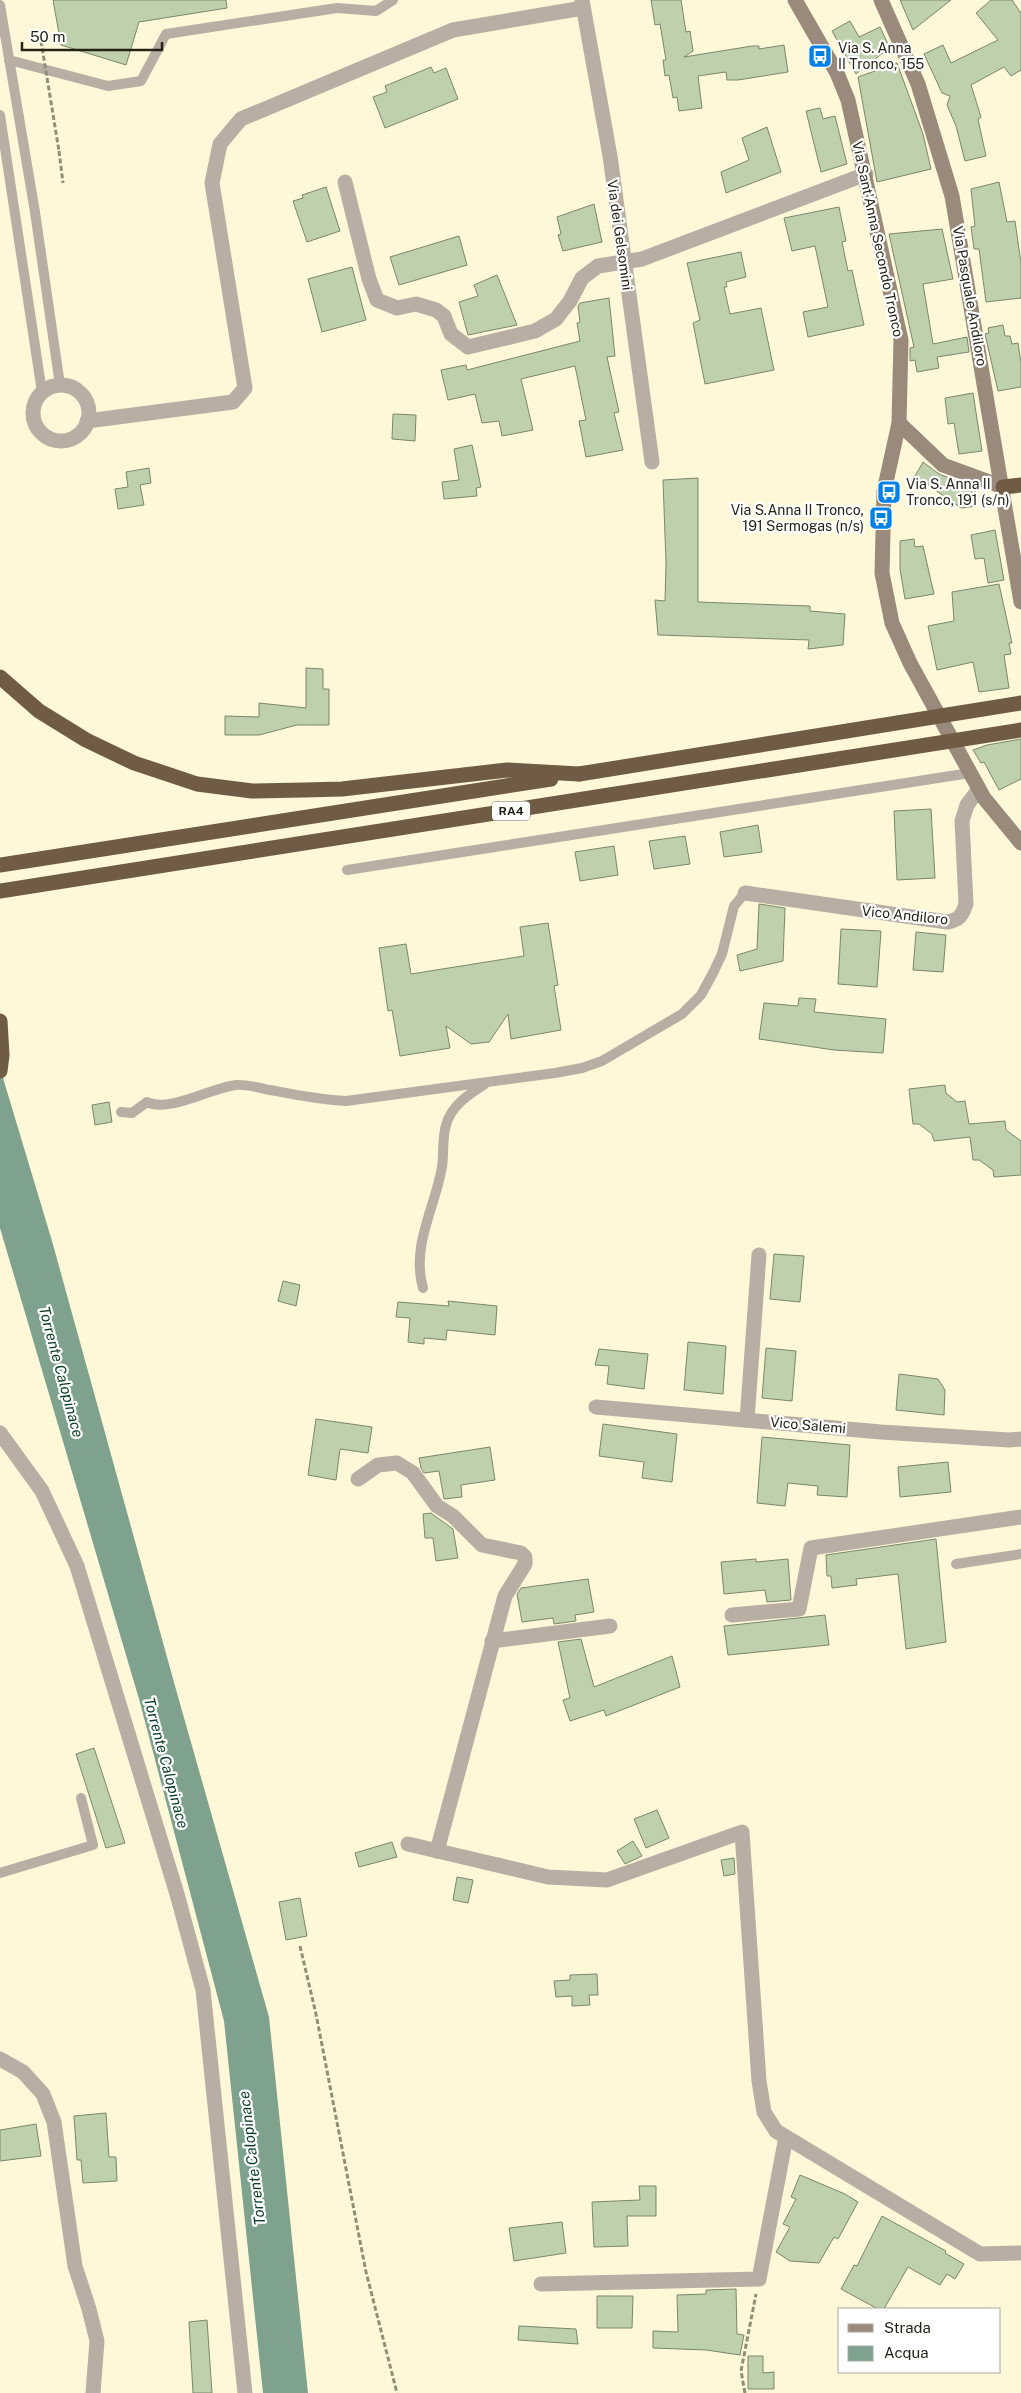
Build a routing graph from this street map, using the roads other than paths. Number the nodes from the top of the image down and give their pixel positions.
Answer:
1 (393, 0) edge
2 (795, 0) edge
3 (881, 0) edge
4 (582, 4) edge
5 (0, 5) edge
6 (9, 60) junction
7 (0, 114) edge
8 (866, 174) junction
9 (345, 182) dead end
10 (624, 262) junction
11 (60, 385) junction
12 (42, 392) junction
13 (87, 421) junction
14 (900, 423) junction
15 (652, 462) dead end
16 (1021, 485) edge
17 (1003, 487) junction
18 (1021, 602) edge
19 (0, 677) edge
20 (1021, 703) edge
21 (1021, 730) edge
22 (970, 773) junction
23 (579, 774) junction
24 (979, 789) junction
25 (1021, 843) edge
26 (0, 865) edge
27 (348, 870) dead end
28 (0, 891) edge
29 (745, 893) joint
30 (0, 1021) edge
31 (0, 1071) edge
32 (488, 1082) junction
33 (121, 1112) dead end
34 (759, 1255) dead end
35 (423, 1288) dead end
36 (596, 1407) dead end
37 (748, 1420) junction
38 (0, 1433) edge
39 (1021, 1439) edge
40 (358, 1479) dead end
41 (1021, 1517) edge
42 (1021, 1554) edge
43 (956, 1564) dead end
44 (732, 1615) dead end
45 (610, 1626) dead end
46 (492, 1641) junction
47 (81, 1798) dead end
48 (408, 1844) dead end
49 (437, 1851) junction
50 (0, 1873) edge
51 (0, 2060) edge
52 (786, 2137) junction
53 (1021, 2253) edge
54 (541, 2284) dead end
55 (93, 2393) edge
56 (245, 2393) edge

1 - 6 lane
2 - 8 street, Via Sant'Anna Secondo Tronco
3 - 17 street, Via Pasquale Andiloro
4 - 10 street, Via dei Gelsomini
4 - 13 street
5 - 6 lane
6 - 11 lane
7 - 12 lane
8 - 10 street
8 - 14 street, Via Sant'Anna Secondo Tronco
9 - 10 street
10 - 15 street, Via dei Gelsomini
11 - 12 street
11 - 13 street
12 - 13 street
14 - 17 street
14 - 22 street, Via Sant'Anna Secondo Tronco
16 - 17 highway
17 - 18 street, Via Pasquale Andiloro
19 - 23 highway
20 - 23 highway, RA4, bridge
21 - 28 highway, RA4, bridge
22 - 24 street, Via Sant'Anna Secondo Tronco
22 - 27 lane
23 - 26 highway, RA4
24 - 25 street, Via Sant'Anna Secondo Tronco
24 - 29 street, Vico Andiloro
29 - 32 lane
30 - 31 highway
32 - 33 lane
32 - 35 lane
34 - 37 street
36 - 37 street, Vico Salemi
37 - 39 street, Vico Salemi
38 - 56 street
40 - 46 street
41 - 44 street
42 - 43 lane
45 - 46 street
46 - 49 street
47 - 50 lane
48 - 49 street
49 - 52 street
51 - 55 street
52 - 53 street
52 - 54 street

